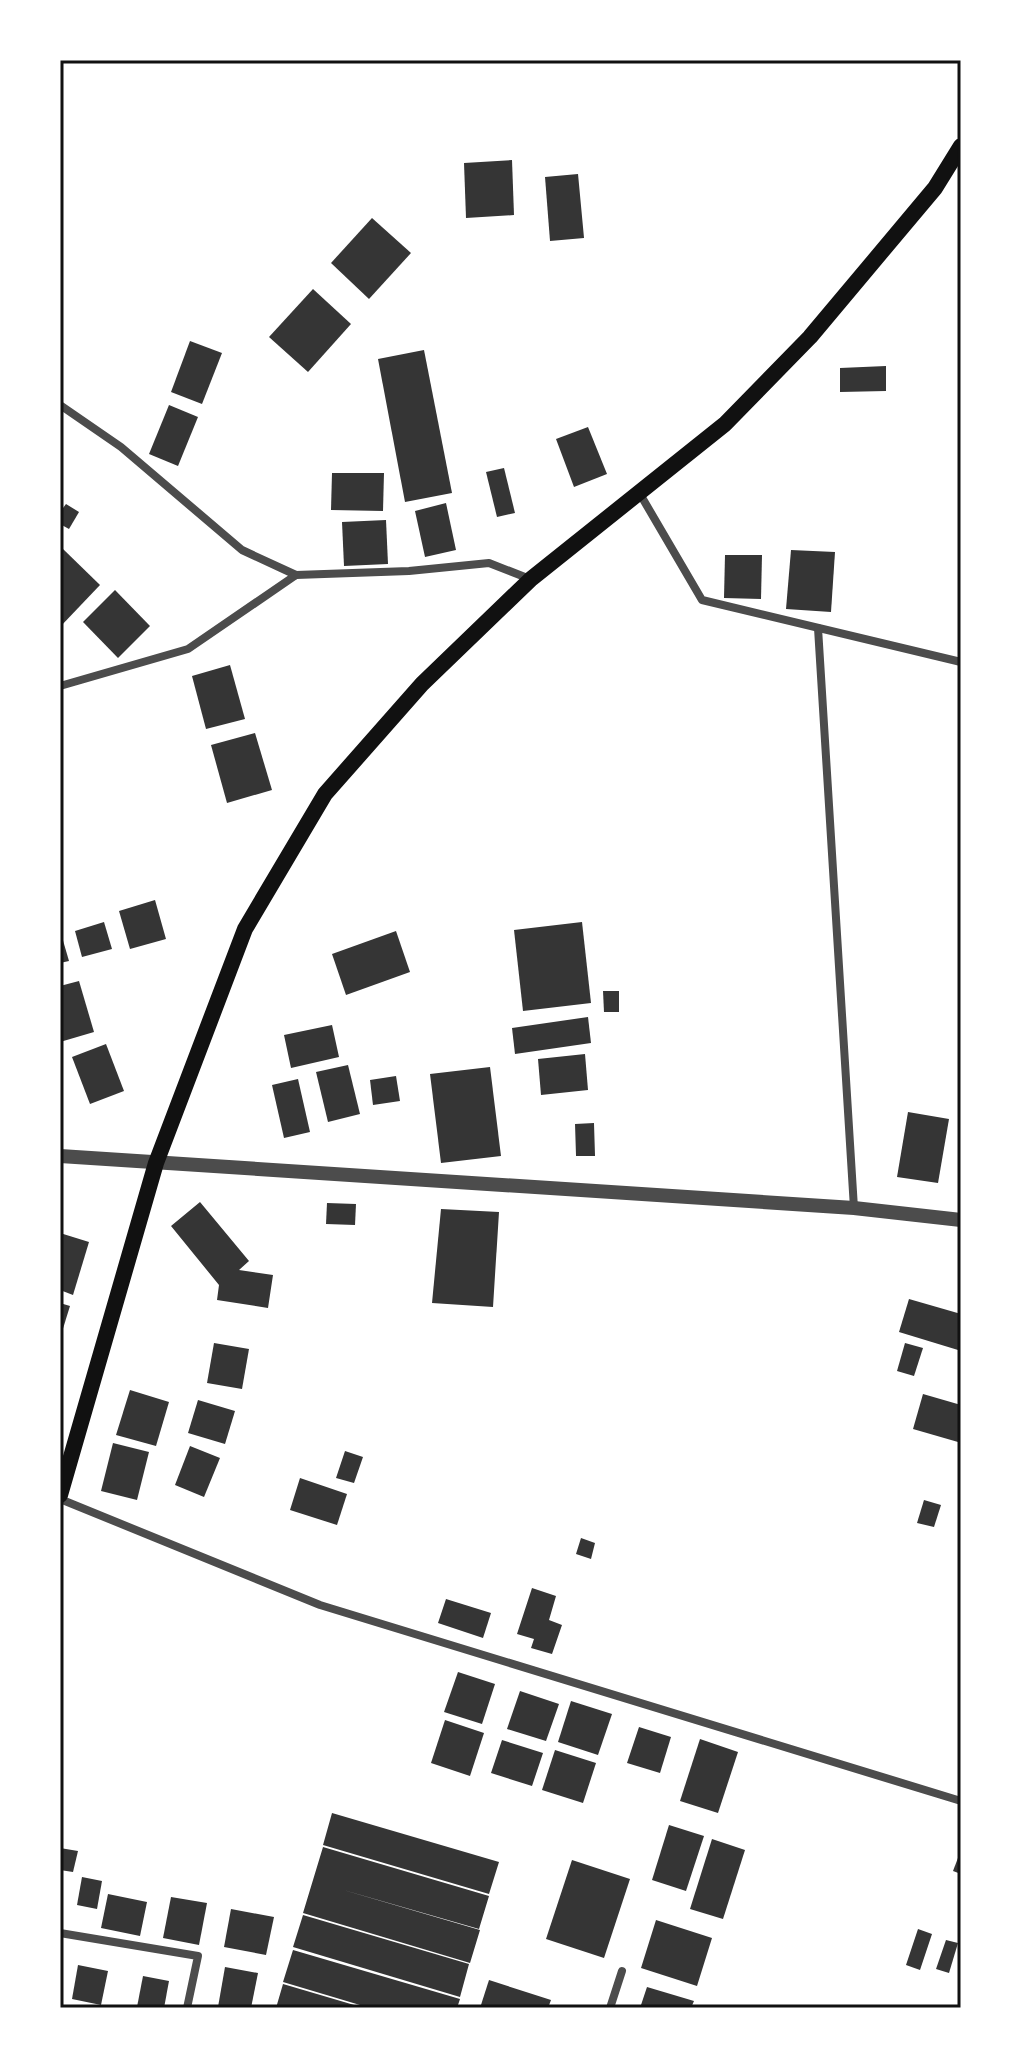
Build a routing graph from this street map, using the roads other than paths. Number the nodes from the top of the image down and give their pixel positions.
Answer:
1 (961, 146) edge
2 (60, 405) edge
3 (640, 494) junction
4 (296, 575) junction
5 (531, 579) junction
6 (818, 628) junction
7 (961, 662) edge
8 (60, 686) edge
9 (60, 1156) edge
10 (156, 1163) junction
11 (854, 1208) junction
12 (961, 1220) edge
13 (60, 1497) edge
14 (961, 1801) edge
15 (60, 1933) edge
16 (622, 1971) dead end
17 (187, 2008) edge
18 (610, 2008) edge

1 - 3 main road
2 - 4 street
3 - 5 main road
3 - 6 street
4 - 5 street
4 - 8 street
5 - 10 main road
6 - 7 street
6 - 11 street
9 - 10 street
10 - 11 street
10 - 13 main road
11 - 12 street
13 - 14 street
15 - 17 street
16 - 18 street

